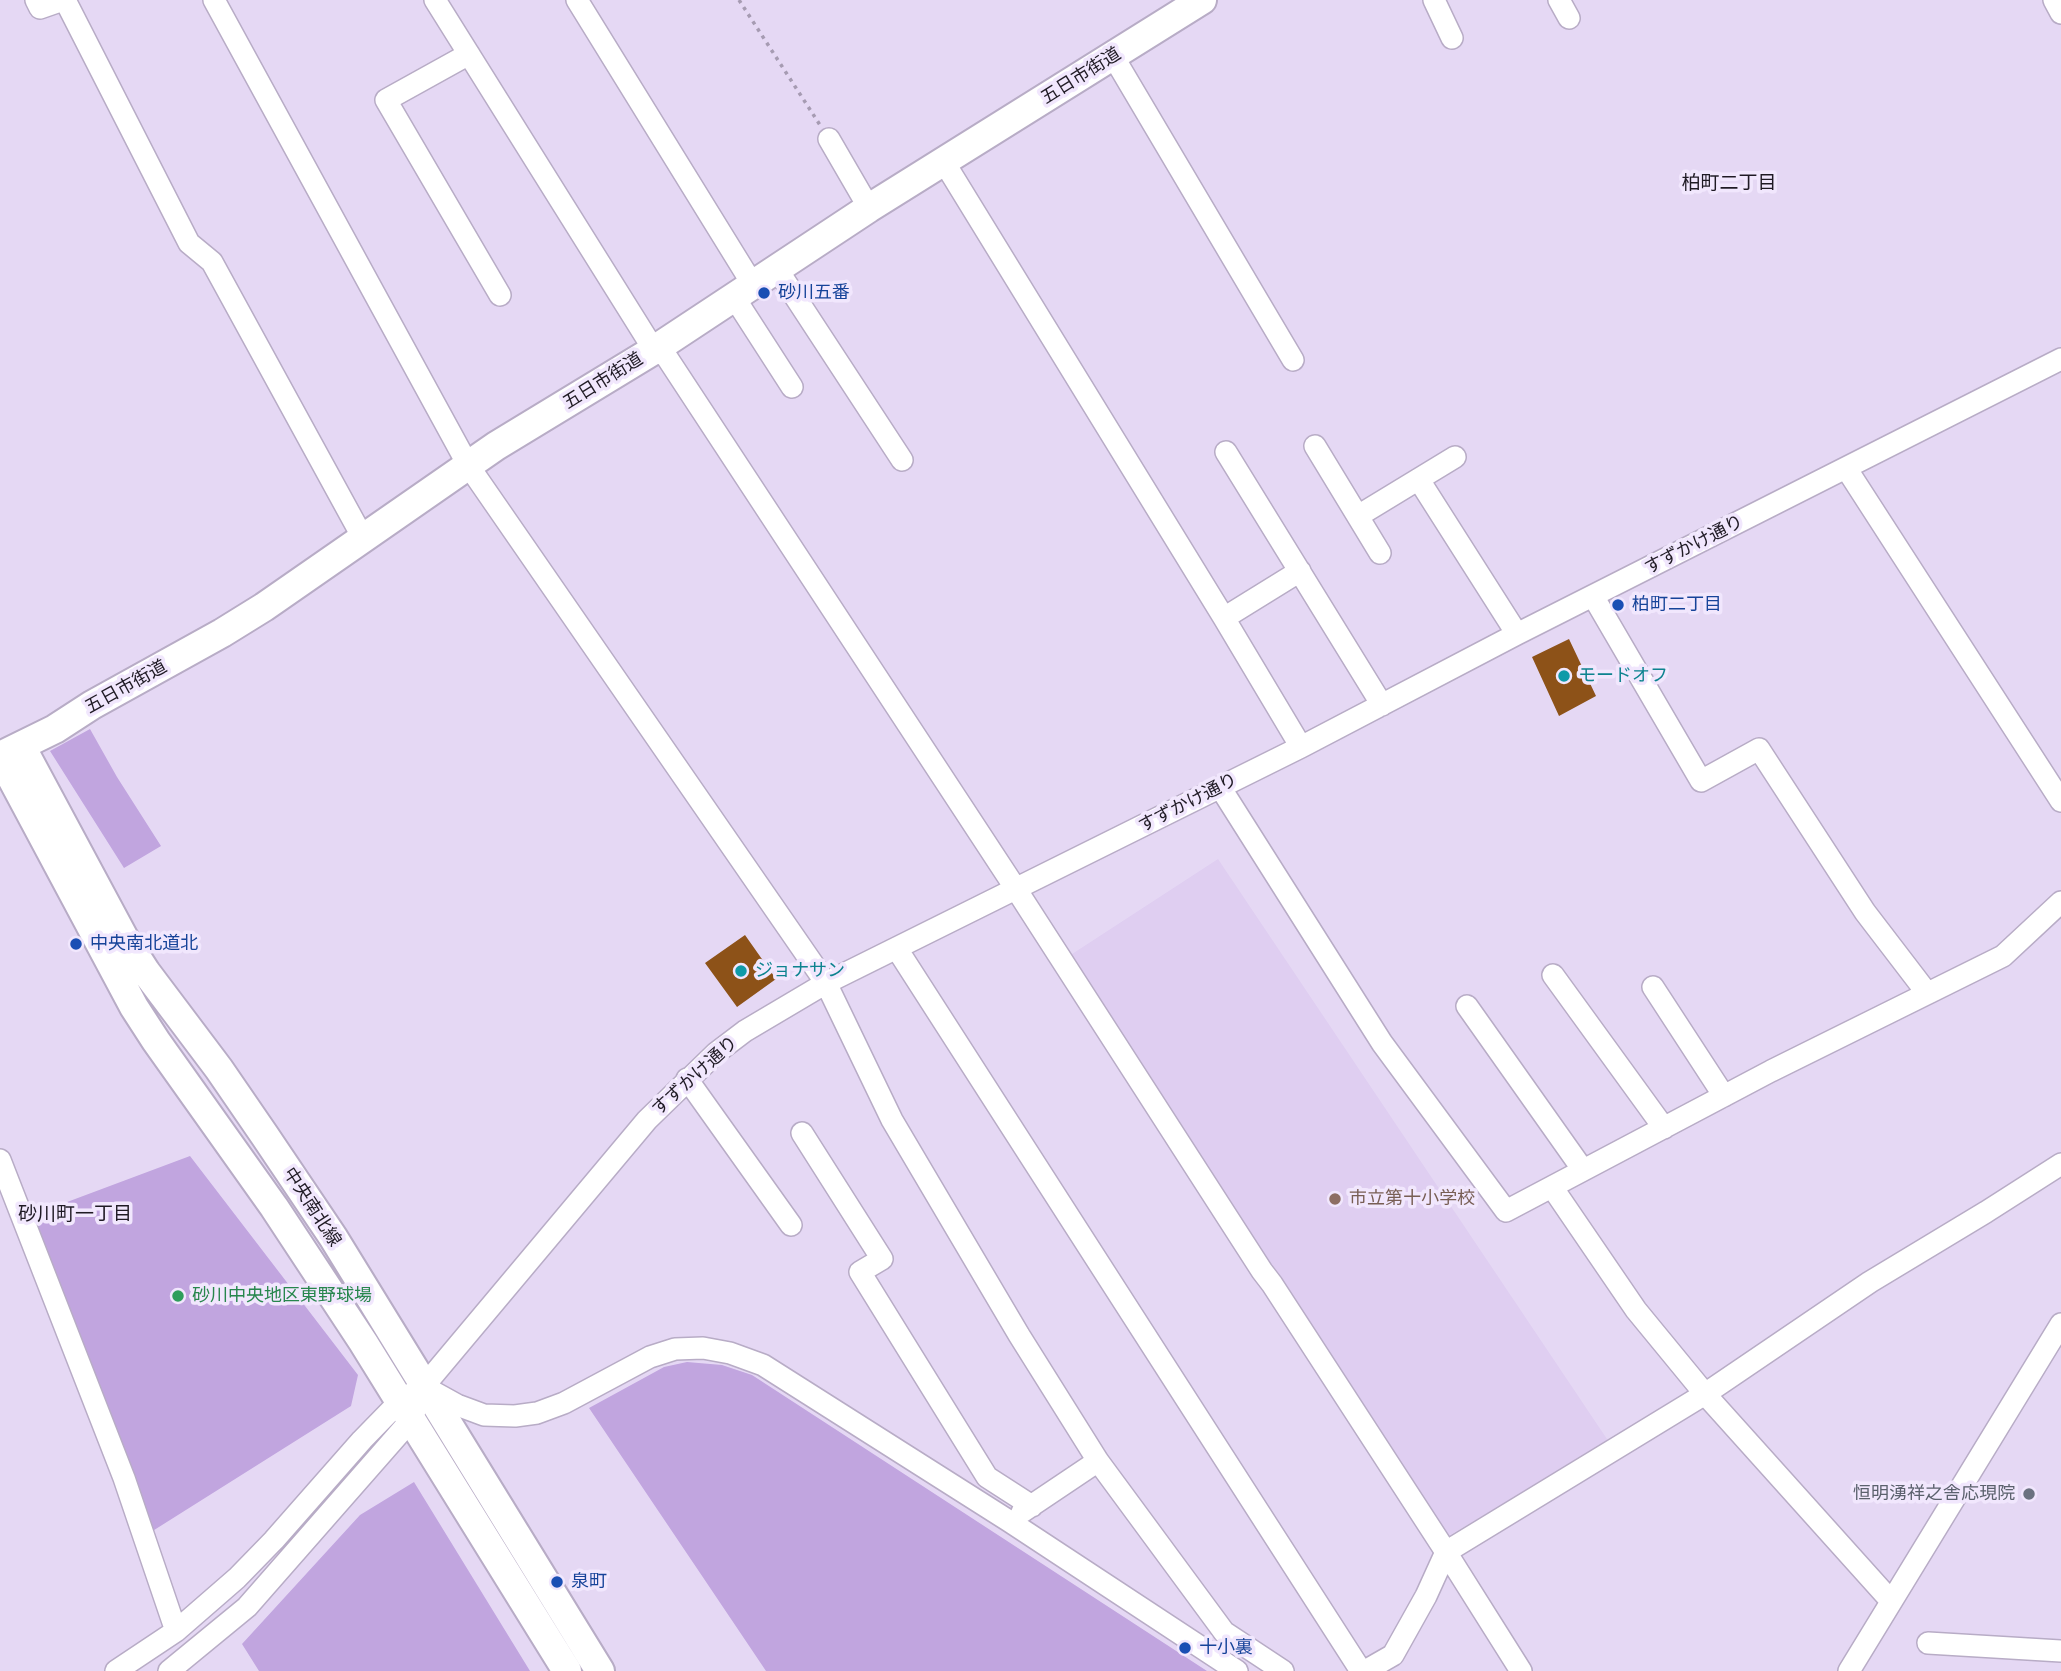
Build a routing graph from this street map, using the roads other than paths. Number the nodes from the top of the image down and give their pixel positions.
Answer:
1 (36, 0) edge
2 (64, 0) edge
3 (214, 0) edge
4 (435, 0) edge
5 (577, 0) edge
6 (1202, 0) edge
7 (1434, 0) edge
8 (2054, 0) edge
9 (2061, 13) edge
10 (1452, 38) dead end
11 (469, 54) junction
12 (1113, 56) junction
13 (829, 139) road end
14 (944, 162) junction
15 (869, 208) junction
16 (777, 269) junction
17 (744, 291) junction
18 (500, 295) dead end
19 (654, 350) junction
20 (2061, 359) edge
21 (1293, 360) dead end
22 (792, 387) dead end
23 (1315, 446) dead end
24 (1226, 452) dead end
25 (1455, 457) dead end
26 (902, 460) dead end
27 (468, 466) junction
28 (1846, 468) junction
29 (1419, 480) junction
30 (1358, 516) junction
31 (363, 538) junction
32 (1380, 553) dead end
33 (1300, 571) junction
34 (1593, 596) junction
35 (1224, 618) junction
36 (1517, 635) junction
37 (1382, 705) junction
38 (1301, 747) junction
39 (7, 752) edge
40 (1220, 787) junction
41 (2061, 801) edge
42 (1016, 889) junction
43 (2061, 902) edge
44 (897, 949) junction
45 (1553, 975) dead end
46 (826, 983) junction
47 (1653, 986) dead end
48 (1927, 993) junction
49 (1467, 1006) dead end
50 (687, 1079) junction
51 (1724, 1096) junction
52 (1664, 1128) junction
53 (802, 1133) dead end
54 (0, 1160) edge
55 (2061, 1164) edge
56 (1583, 1170) junction
57 (1552, 1187) junction
58 (791, 1225) dead end
59 (2061, 1324) edge
60 (424, 1386) junction
61 (1705, 1394) junction
62 (406, 1410) junction
63 (1098, 1461) junction
64 (1032, 1506) junction
65 (1009, 1521) junction
66 (1446, 1552) junction
67 (1891, 1601) junction
68 (176, 1631) junction
69 (1928, 1643) dead end
70 (2061, 1651) edge
71 (1397, 1663) edge
72 (116, 1671) edge
73 (169, 1671) edge
74 (567, 1671) edge
75 (600, 1671) edge
76 (1237, 1671) edge
77 (1283, 1671) edge
78 (1363, 1671) edge
79 (1521, 1671) edge
80 (1850, 1671) edge

1 - 2 street
2 - 31 street
3 - 27 street
4 - 11 street
5 - 17 street
6 - 12 main road, 五日市街道
7 - 10 street
8 - 9 street
11 - 18 street
11 - 19 street
12 - 14 main road, 五日市街道
12 - 21 street
13 - 15 street
14 - 15 main road, 五日市街道
14 - 35 street
15 - 16 main road, 五日市街道
16 - 17 main road, 五日市街道
16 - 26 street
17 - 19 main road, 五日市街道
17 - 22 street
19 - 27 main road, 五日市街道
19 - 42 street
20 - 28 street, すずかけ通り
23 - 30 street
24 - 33 street
25 - 29 street
27 - 31 main road, 五日市街道
27 - 46 street
28 - 34 street, すずかけ通り
28 - 41 street
29 - 30 street
29 - 36 street
30 - 32 street
31 - 39 main road, 五日市街道
33 - 35 street
33 - 37 street
34 - 36 street, すずかけ通り
34 - 48 street
35 - 38 street
36 - 37 street, すずかけ通り
37 - 38 street, すずかけ通り
38 - 40 street, すずかけ通り
39 - 60 main road, 中央南北線
39 - 62 main road, 中央南北線
40 - 42 street, すずかけ通り
40 - 57 street
42 - 44 street, すずかけ通り
42 - 66 street
43 - 48 street
44 - 46 street, すずかけ通り
44 - 78 street
45 - 52 street
46 - 50 street, すずかけ通り
46 - 63 street
47 - 51 street
48 - 51 street
49 - 56 street
50 - 58 street
50 - 60 street, すずかけ通り
51 - 52 street
52 - 56 street
53 - 64 street
54 - 68 street
55 - 61 street
56 - 57 street
57 - 61 street
59 - 67 street
60 - 62 street, すずかけ通り
60 - 65 street
60 - 75 main road, 中央南北線
61 - 66 street
61 - 67 street
62 - 68 street
62 - 73 street
62 - 74 main road, 中央南北線
63 - 64 street
63 - 77 street
64 - 65 street
65 - 76 street
66 - 71 street
66 - 79 street
67 - 80 street
68 - 72 street
69 - 70 street
71 - 78 street

